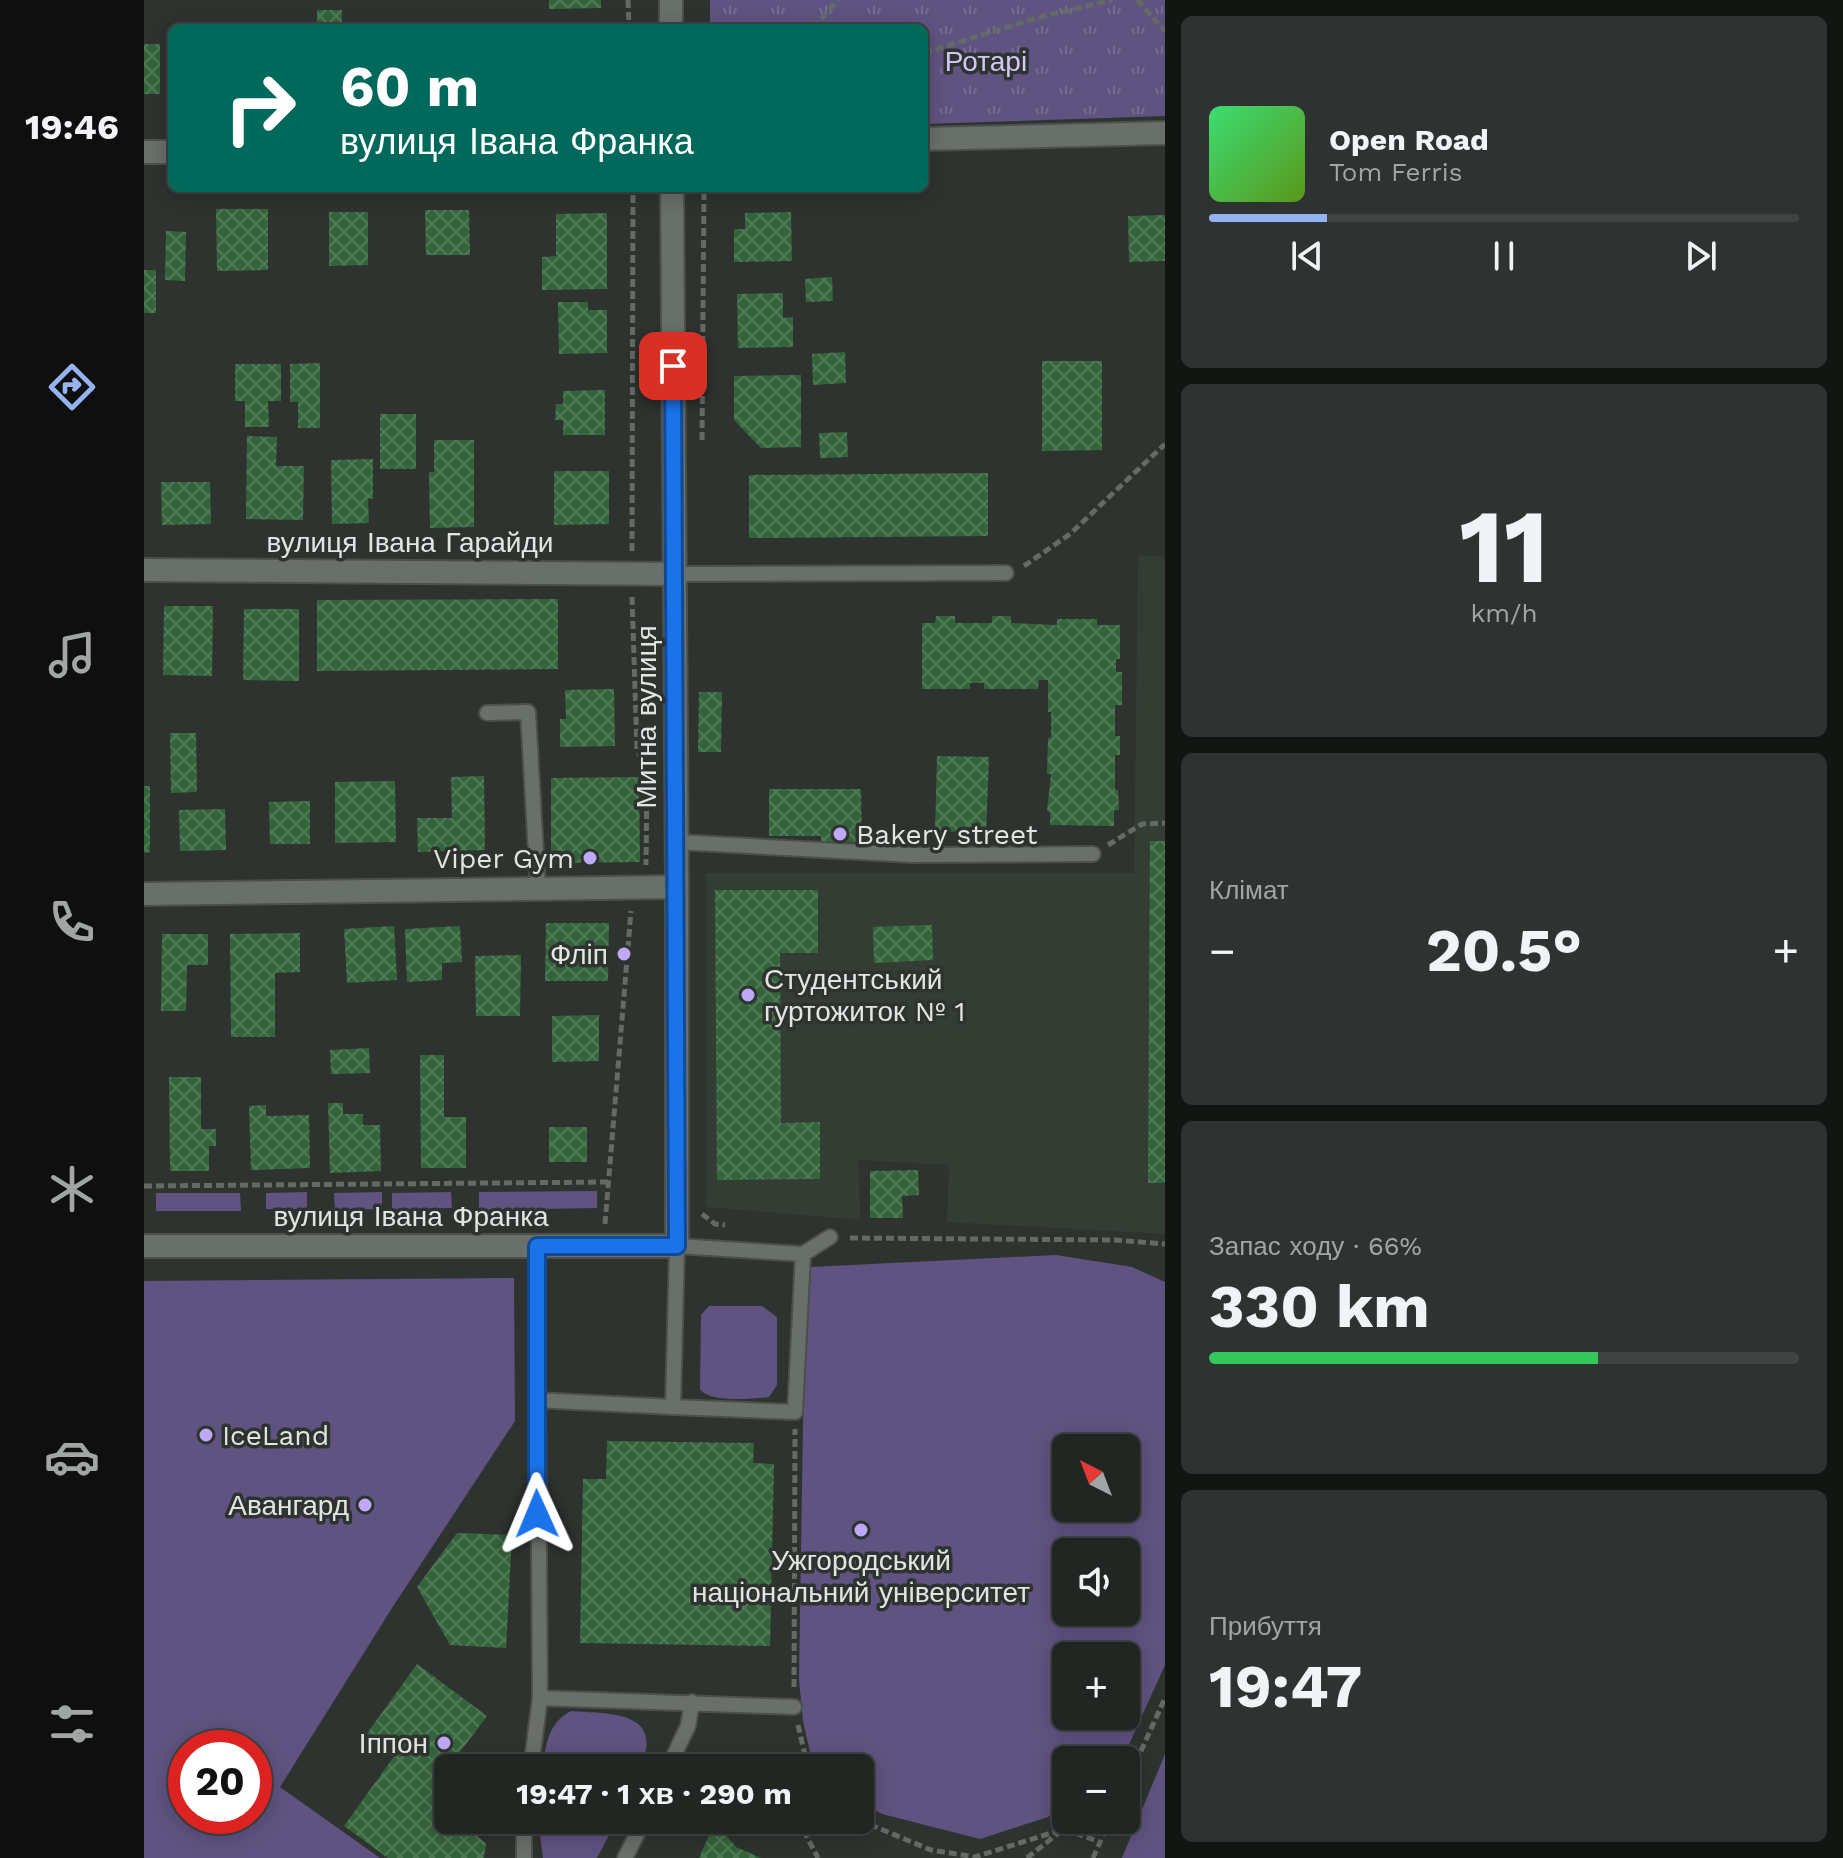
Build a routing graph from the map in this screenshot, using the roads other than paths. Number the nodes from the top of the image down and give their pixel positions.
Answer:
1 (671, 0) edge
2 (671, 24) edge
3 (1165, 133) edge
4 (928, 139) edge
5 (144, 152) edge
6 (168, 152) edge
7 (672, 192) edge
8 (144, 570) edge
9 (1006, 573) road end
10 (675, 574) junction
11 (487, 713) dead end
12 (677, 842) junction
13 (1093, 854) road end
14 (677, 887) junction
15 (538, 889) junction
16 (144, 894) edge
17 (830, 1237) road end
18 (144, 1246) edge
19 (537, 1246) junction
20 (677, 1246) junction
21 (803, 1254) junction
22 (536, 1400) junction
23 (673, 1407) junction
24 (540, 1698) junction
25 (692, 1702) junction
26 (794, 1707) road end
27 (533, 1754) edge
28 (675, 1754) edge
29 (524, 1834) edge
30 (637, 1834) edge
31 (524, 1858) edge
32 (625, 1858) edge

1 - 2 street
3 - 4 street
5 - 6 street
7 - 10 street, Митна вулиця
8 - 10 street, вулиця Івана Гарайди
9 - 10 lane
10 - 12 street, Митна вулиця
11 - 15 lane
12 - 13 lane
12 - 14 street, Митна вулиця
14 - 15 street
14 - 20 street, Митна вулиця
15 - 16 street
17 - 21 lane
18 - 19 street, вулиця Івана Франка
19 - 20 street, вулиця Івана Франка
19 - 22 lane
20 - 21 lane
20 - 23 lane
21 - 23 lane
22 - 23 lane
22 - 24 lane
24 - 25 lane
24 - 27 lane
25 - 26 lane
25 - 28 lane
29 - 31 lane
30 - 32 lane

